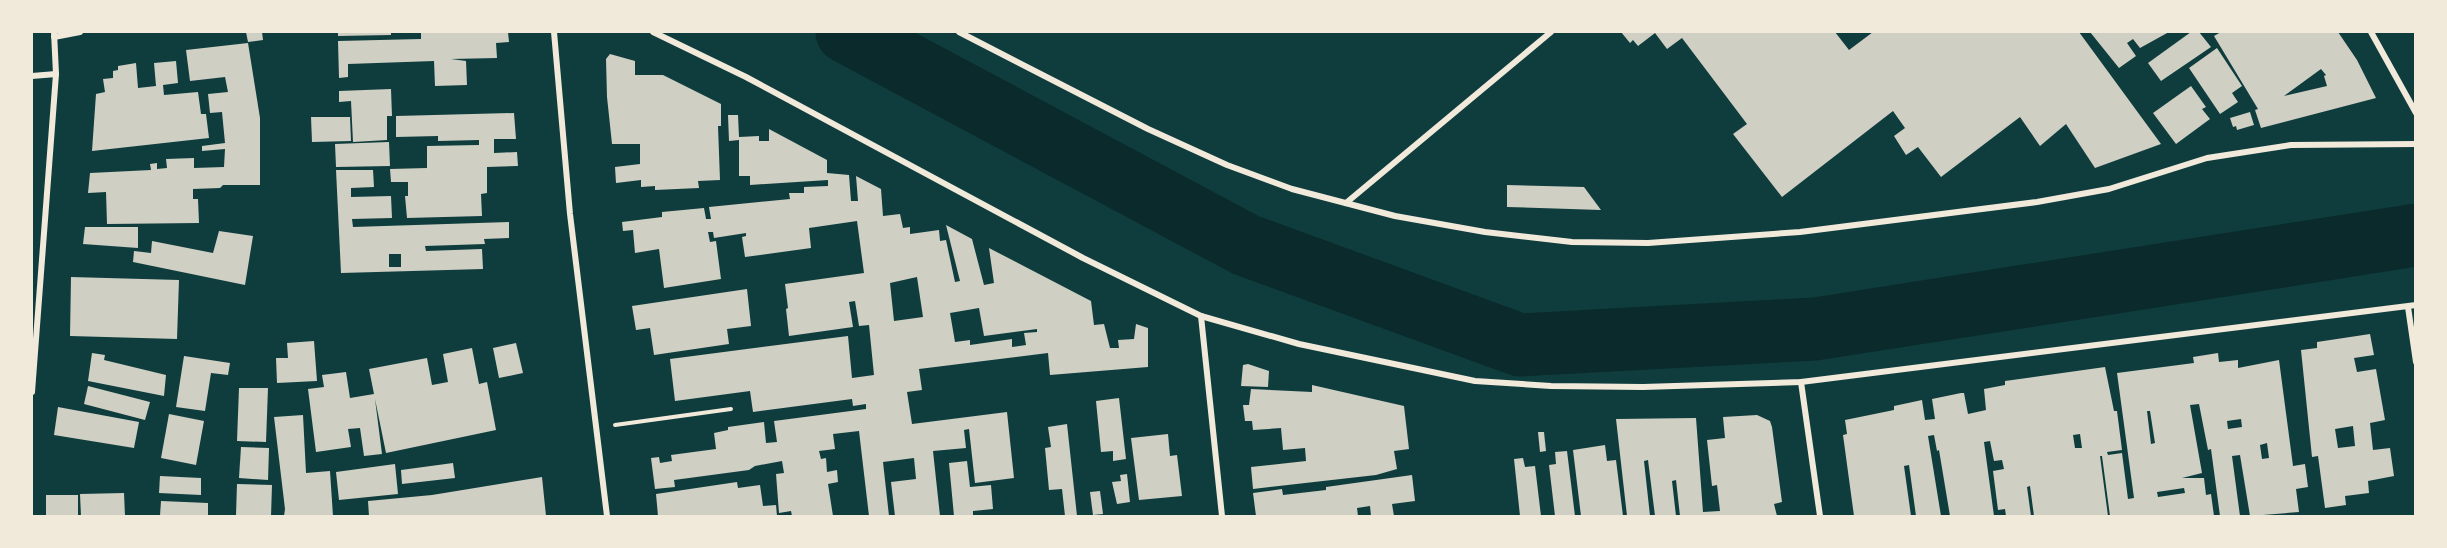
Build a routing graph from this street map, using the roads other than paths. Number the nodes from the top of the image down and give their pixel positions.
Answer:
1 (80, 32) edge
2 (554, 32) edge
3 (653, 32) edge
4 (959, 32) edge
5 (1551, 32) edge
6 (2371, 32) edge
7 (54, 34) edge
8 (56, 74) junction
9 (32, 76) edge
10 (2415, 112) edge
11 (2415, 144) edge
12 (1346, 203) junction
13 (2412, 306) edge
14 (1201, 316) junction
15 (2415, 362) edge
16 (1801, 382) junction
17 (32, 392) edge
18 (607, 516) edge
19 (1222, 516) edge
20 (1820, 516) edge

1 - 7 street
2 - 18 street
3 - 14 street
4 - 12 street
5 - 12 street
6 - 10 street
7 - 8 street
8 - 9 street
8 - 17 street
11 - 12 street
13 - 15 street
13 - 16 street
14 - 16 street
14 - 19 street
16 - 20 street

